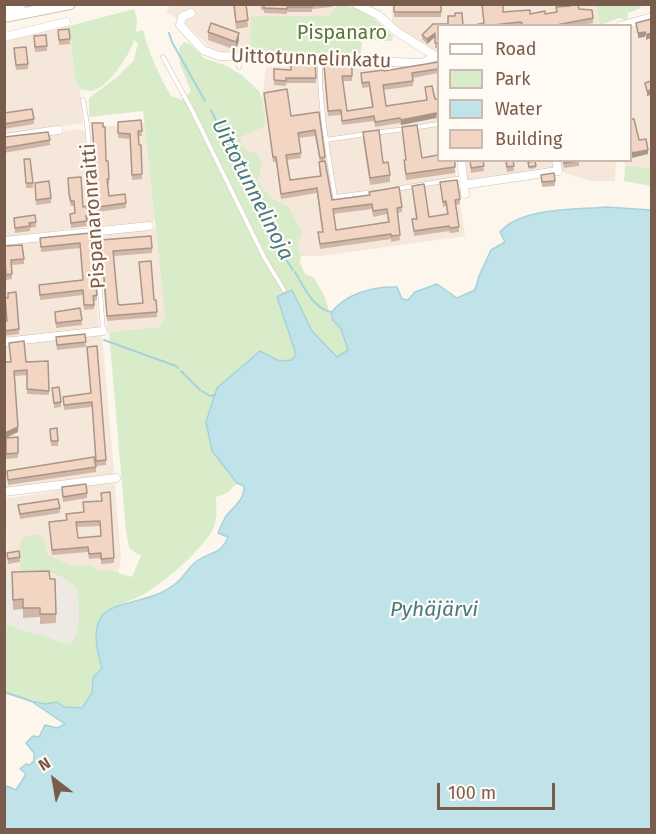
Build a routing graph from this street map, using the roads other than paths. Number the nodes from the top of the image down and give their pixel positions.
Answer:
1 (21, 4) edge
2 (69, 4) edge
3 (356, 4) edge
4 (4, 8) edge
5 (191, 13) dead end
6 (4, 17) edge
7 (651, 17) edge
8 (66, 22) dead end
9 (627, 24) edge
10 (4, 37) edge
11 (163, 57) dead end
12 (437, 57) edge
13 (320, 60) junction
14 (84, 100) dead end
15 (437, 124) edge
16 (57, 130) dead end
17 (4, 138) edge
18 (326, 140) junction
19 (460, 162) edge
20 (556, 162) edge
21 (463, 181) junction
22 (394, 189) edge
23 (375, 192) edge
24 (465, 194) dead end
25 (149, 226) dead end
26 (95, 231) junction
27 (4, 241) edge
28 (284, 290) dead end
29 (103, 331) joint
30 (4, 342) edge
31 (116, 478) dead end
32 (4, 492) edge

1 - 4 main road
2 - 6 main road
3 - 12 street
5 - 13 street, Uittotunnelinkatu
7 - 9 street
8 - 10 street
11 - 28 lane
12 - 13 street, Uittotunnelinkatu
13 - 18 lane
14 - 26 lane, Pispanaronraitti
15 - 18 lane
16 - 17 street
18 - 23 lane
19 - 21 street
20 - 21 street
21 - 22 lane
21 - 24 street
25 - 26 street
26 - 27 street
26 - 29 lane, Pispanaronraitti
29 - 30 street
31 - 32 street

